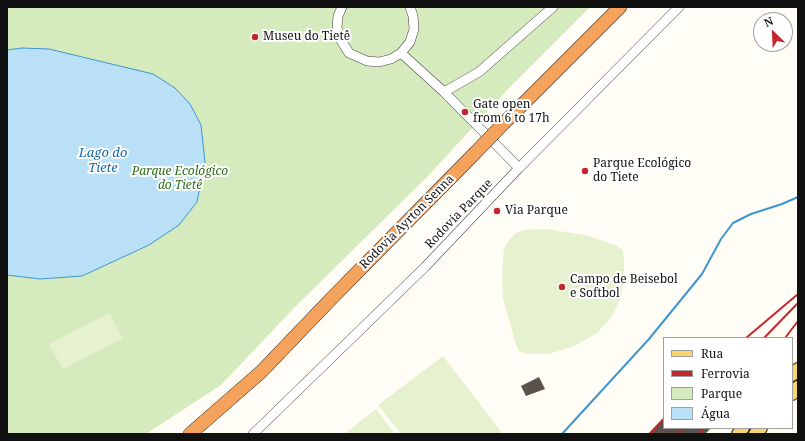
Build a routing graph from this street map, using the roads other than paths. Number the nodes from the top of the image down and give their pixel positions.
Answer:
1 (342, 7) edge
2 (410, 7) edge
3 (553, 7) edge
4 (620, 7) edge
5 (679, 7) edge
6 (401, 53) junction
7 (444, 92) junction
8 (520, 168) junction
9 (190, 434) edge
10 (253, 434) edge

1 - 6 street
2 - 6 street
3 - 7 street
4 - 9 highway, Rodovia Ayrton Senna, bridge
5 - 8 street, Rodovia Parque
6 - 7 street
7 - 8 street
8 - 10 street, Rodovia Parque

